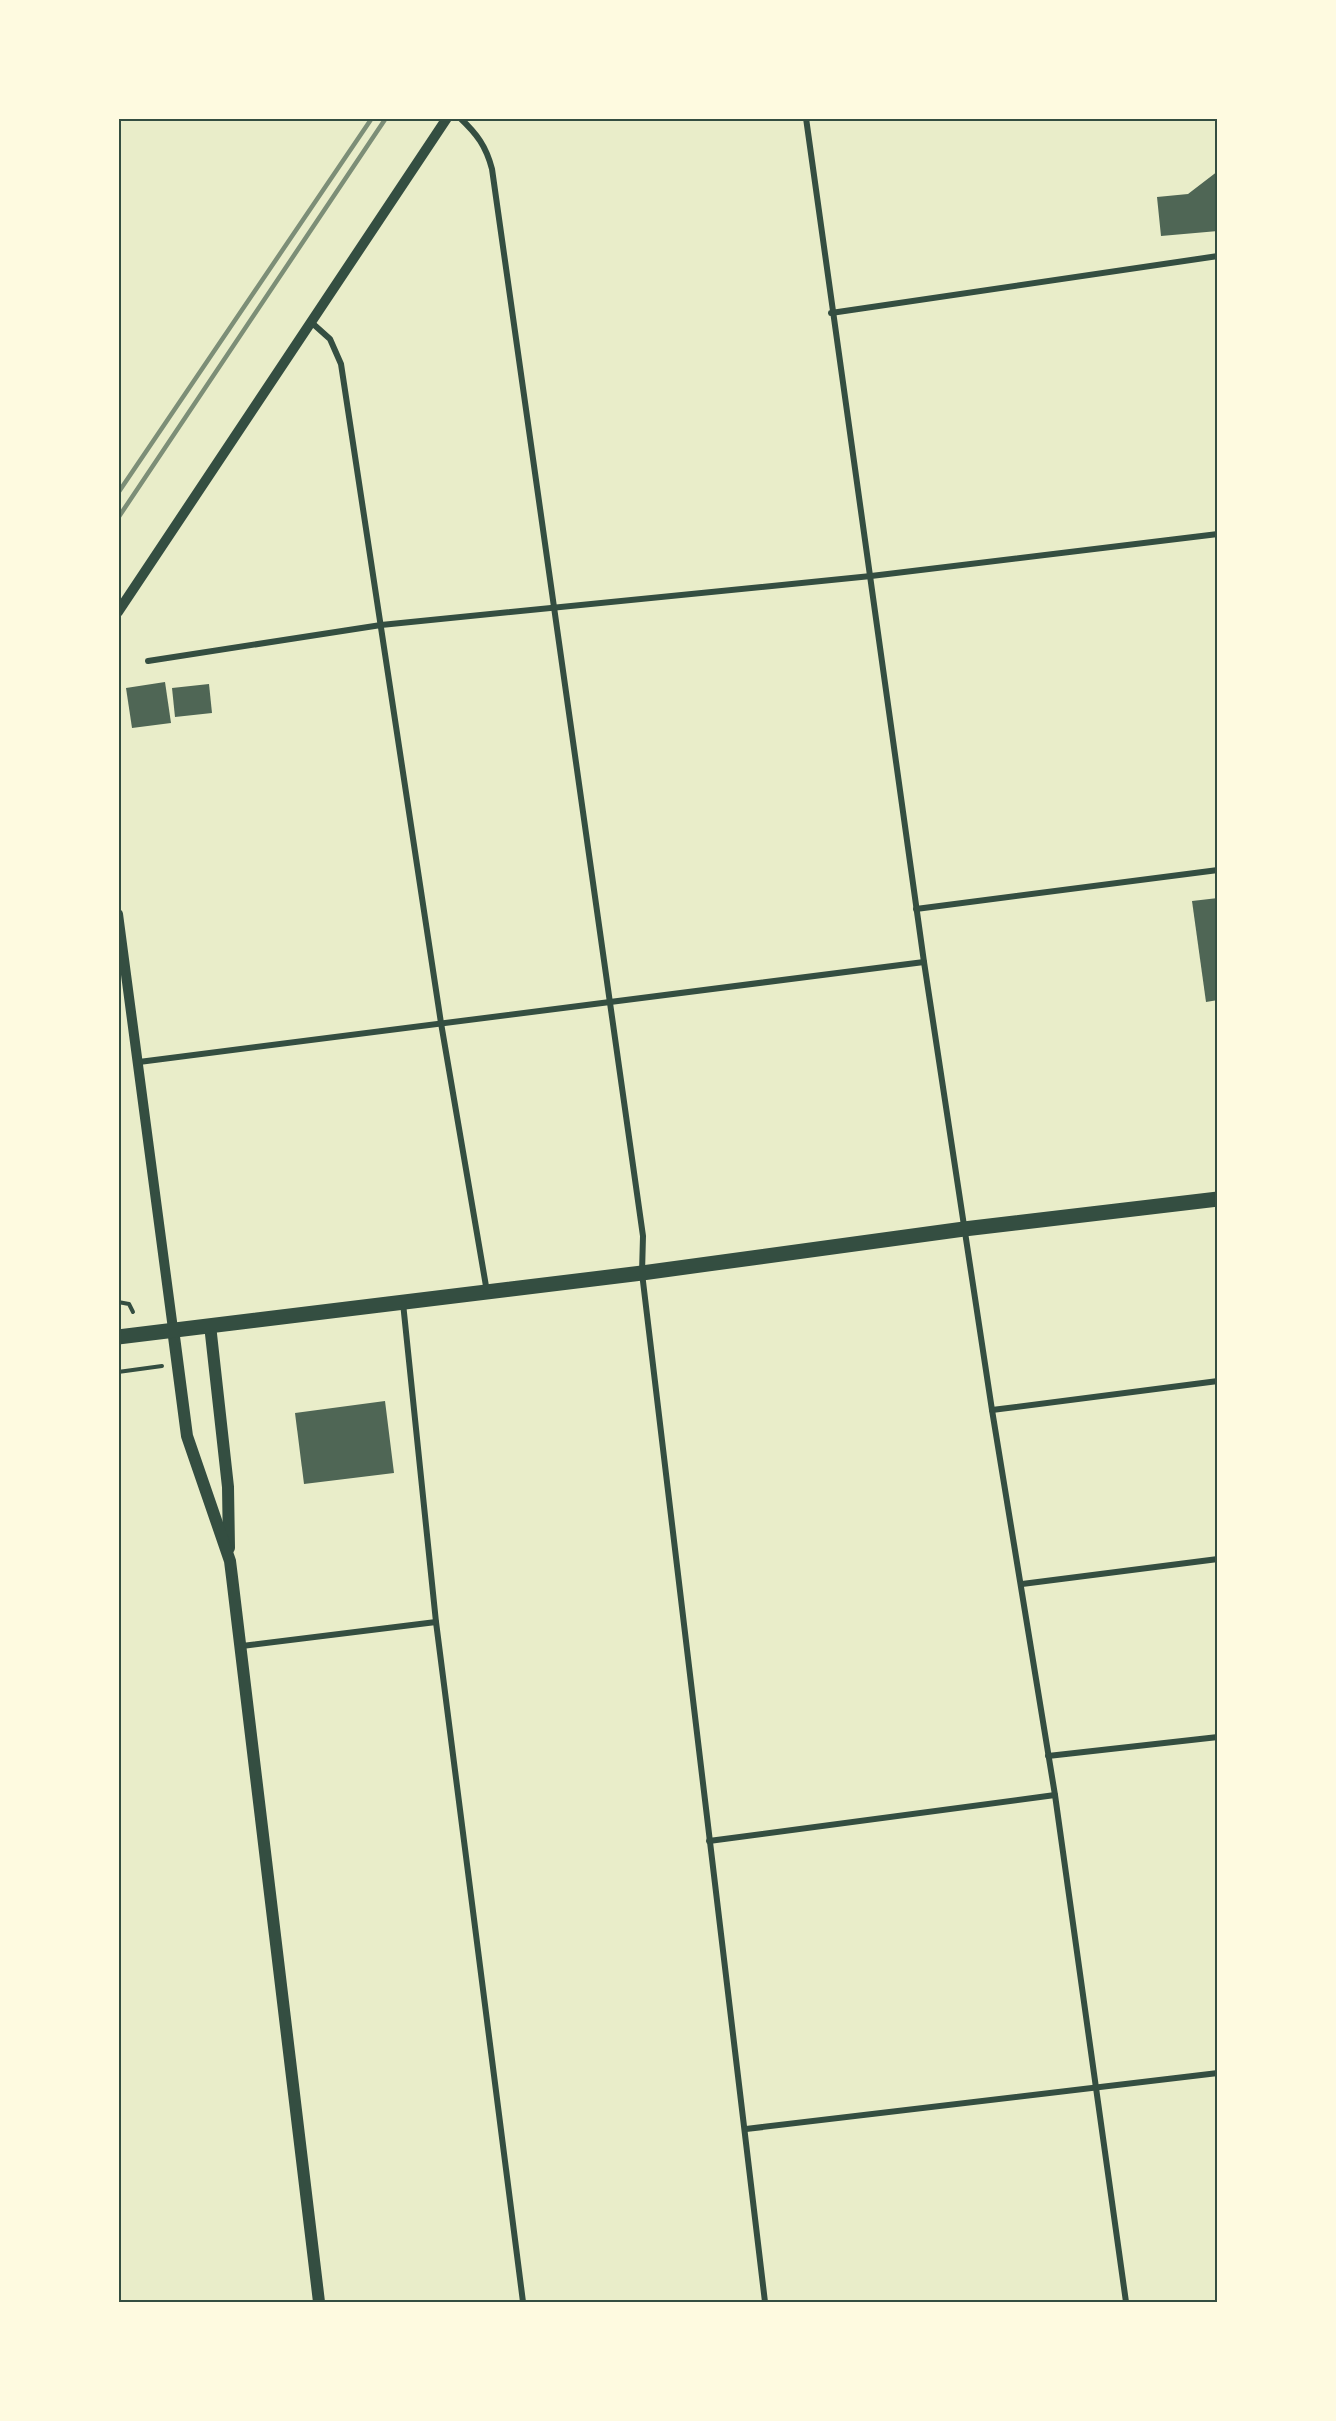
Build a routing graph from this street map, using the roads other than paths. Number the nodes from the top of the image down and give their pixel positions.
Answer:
1 (447, 118) edge
2 (460, 118) edge
3 (806, 118) edge
4 (1218, 256) edge
5 (831, 313) junction
6 (311, 322) junction
7 (1218, 534) edge
8 (871, 576) junction
9 (553, 606) junction
10 (118, 612) edge
11 (381, 625) junction
12 (148, 661) dead end
13 (1218, 870) edge
14 (916, 909) junction
15 (118, 914) edge
16 (924, 962) junction
17 (609, 1001) junction
18 (441, 1023) junction
19 (139, 1062) junction
20 (1218, 1199) edge
21 (964, 1229) junction
22 (642, 1273) junction
23 (487, 1292) junction
24 (403, 1302) junction
25 (210, 1325) junction
26 (173, 1329) junction
27 (118, 1337) edge
28 (1218, 1381) edge
29 (992, 1410) junction
30 (1218, 1559) edge
31 (230, 1562) junction
32 (1022, 1584) junction
33 (436, 1622) junction
34 (242, 1646) junction
35 (1218, 1737) edge
36 (1048, 1756) junction
37 (1055, 1795) junction
38 (709, 1841) junction
39 (1218, 2073) edge
40 (1094, 2087) junction
41 (746, 2129) junction
42 (319, 2302) edge
43 (523, 2302) edge
44 (765, 2302) edge
45 (1126, 2302) edge

1 - 6 street
2 - 9 street
3 - 5 street
4 - 5 street
5 - 8 street
6 - 10 street
6 - 11 street
7 - 8 street
8 - 9 street
8 - 14 street
9 - 11 street
9 - 17 street
11 - 12 street
11 - 18 street
13 - 14 street
14 - 16 street
15 - 19 street
16 - 17 street
16 - 21 street
17 - 18 street
17 - 22 street
18 - 19 street
18 - 23 street
19 - 26 street
20 - 21 main road
21 - 22 main road
21 - 29 street
22 - 23 main road
22 - 38 street
23 - 24 main road
24 - 25 main road
24 - 33 street
25 - 26 main road
25 - 31 main road
26 - 27 main road
26 - 31 main road
28 - 29 street
29 - 32 street
30 - 32 street
31 - 34 main road
32 - 36 street
33 - 34 street
33 - 43 street
34 - 42 main road
35 - 36 street
36 - 37 street
37 - 38 street
37 - 40 street
38 - 41 street
39 - 40 street
40 - 41 street
40 - 45 street
41 - 44 street

